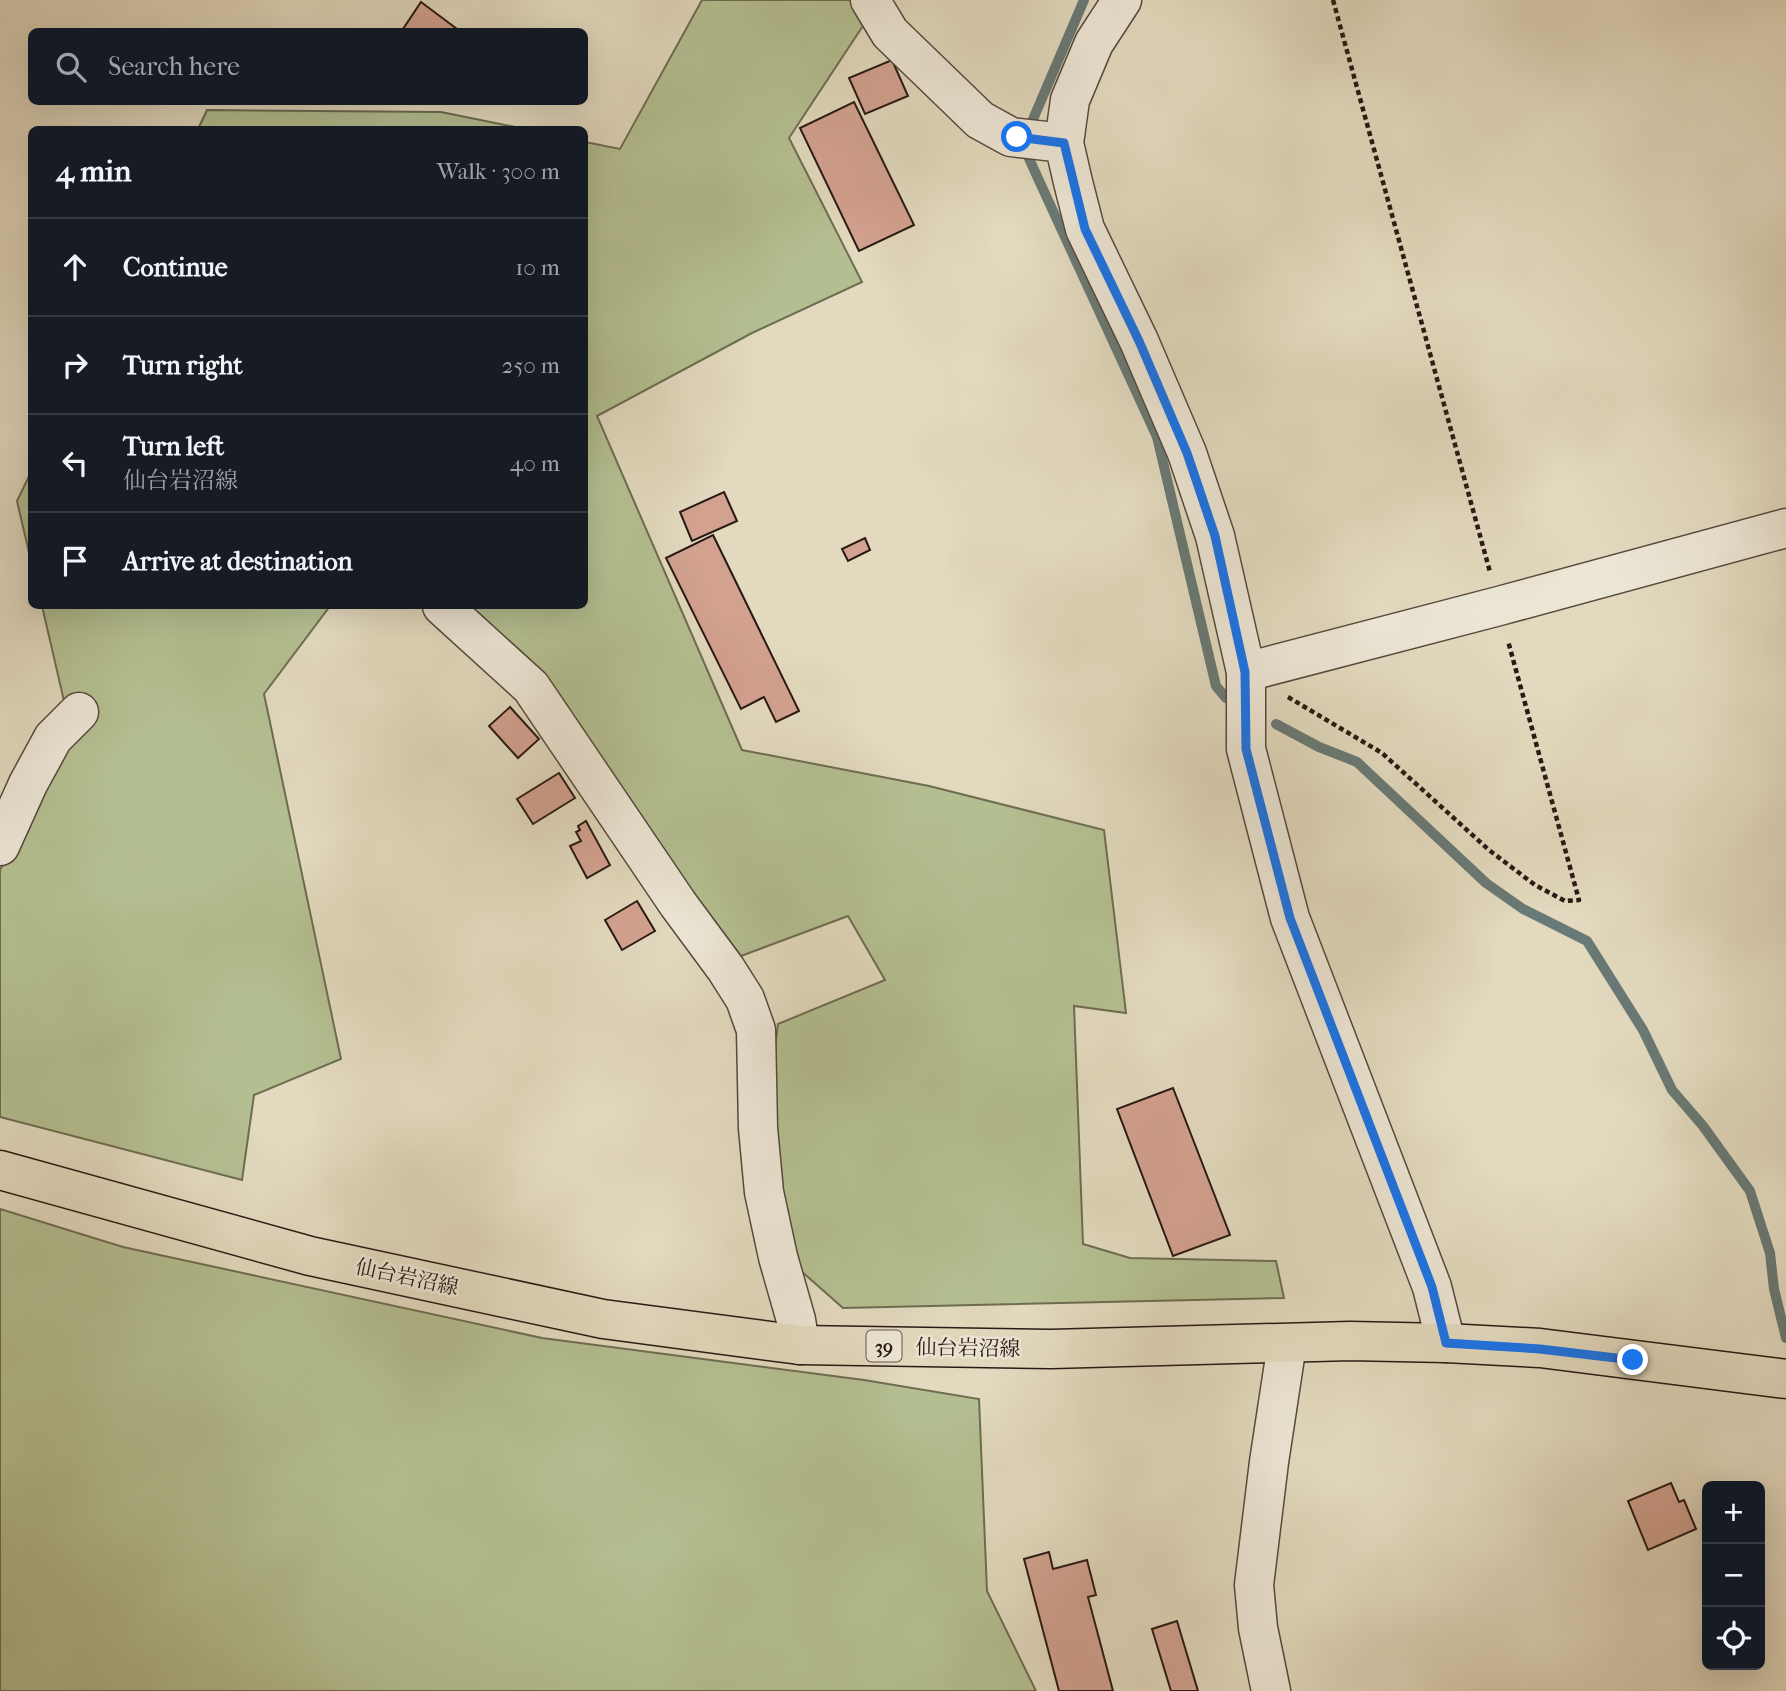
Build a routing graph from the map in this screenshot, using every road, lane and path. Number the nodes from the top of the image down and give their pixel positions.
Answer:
1 (870, 0) edge
2 (1122, 0) edge
3 (1333, 0) edge
4 (1038, 140) junction
5 (1786, 528) edge
6 (1499, 607) junction
7 (445, 609) edge
8 (1245, 672) junction
9 (79, 712) dead end
10 (0, 846) edge
11 (0, 1170) edge
12 (1446, 1343) junction
13 (1287, 1344) junction
14 (800, 1345) junction
15 (1786, 1380) edge
16 (1271, 1691) edge

1 - 4 street
2 - 4 street
3 - 6 path
4 - 8 street
5 - 6 street
6 - 8 street
6 - 8 path
7 - 14 street
8 - 12 street
9 - 10 street
11 - 14 main road, 仙台岩沼線 / 39
12 - 13 main road, 仙台岩沼線 / 39
12 - 15 main road, 仙台岩沼線 / 39
13 - 14 main road, 仙台岩沼線 / 39
13 - 16 street

